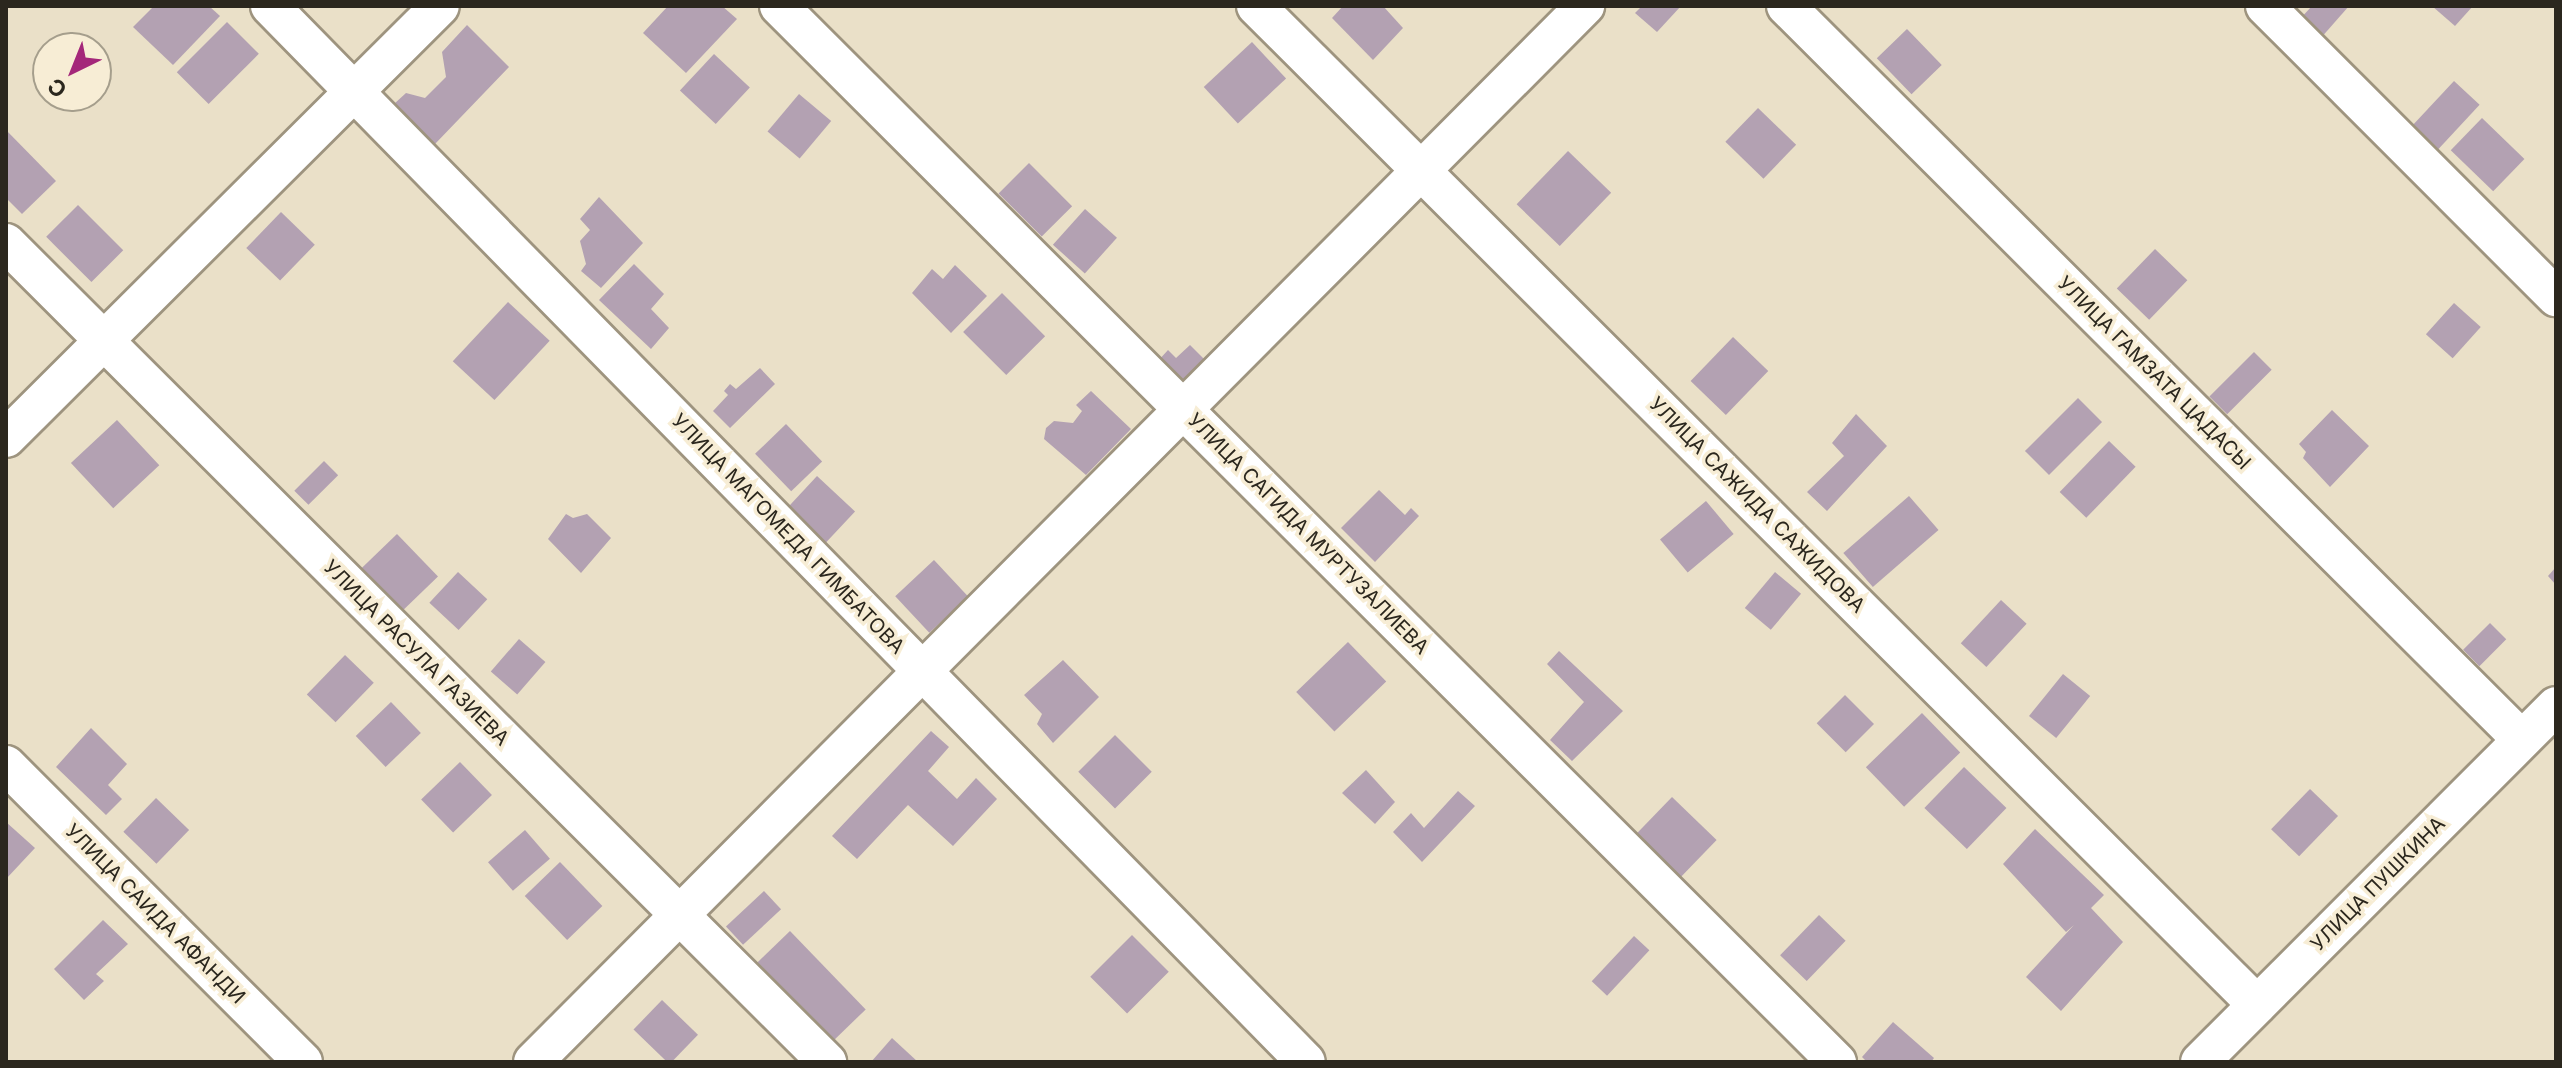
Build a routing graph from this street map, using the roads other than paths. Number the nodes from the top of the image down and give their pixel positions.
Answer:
1 (270, 6) edge
2 (440, 6) edge
3 (779, 6) edge
4 (1256, 6) edge
5 (1585, 6) edge
6 (1786, 6) edge
7 (2265, 6) edge
8 (354, 92) junction
9 (1421, 171) junction
10 (6, 243) edge
11 (2556, 297) edge
12 (104, 341) junction
13 (1183, 409) junction
14 (6, 438) edge
15 (922, 671) junction
16 (2556, 706) edge
17 (2522, 740) junction
18 (6, 765) edge
19 (679, 915) junction
20 (2257, 1005) junction
21 (303, 1062) edge
22 (533, 1062) edge
23 (827, 1062) edge
24 (1306, 1062) edge
25 (1837, 1062) edge
26 (2200, 1062) edge

1 - 8 street, УЛИЦА МАГОМЕДА ГИМБАТОВА
2 - 8 street
3 - 13 street, УЛИЦА САГИДА МУРТУЗАЛИЕВА
4 - 9 street, УЛИЦА САЖИДА САЖИДОВА
5 - 9 street
6 - 17 street, УЛИЦА ГАМЗАТА ЦАДАСЫ
7 - 11 street
8 - 12 street
8 - 15 street, УЛИЦА МАГОМЕДА ГИМБАТОВА
9 - 13 street
9 - 20 street, УЛИЦА САЖИДА САЖИДОВА
10 - 12 street, УЛИЦА РАСУЛА ГАЗИЕВА
12 - 14 street
12 - 19 street, УЛИЦА РАСУЛА ГАЗИЕВА
13 - 15 street
13 - 25 street, УЛИЦА САГИДА МУРТУЗАЛИЕВА
15 - 19 street
15 - 24 street, УЛИЦА МАГОМЕДА ГИМБАТОВА
16 - 17 street, УЛИЦА ПУШКИНА
17 - 20 street, УЛИЦА ПУШКИНА
18 - 21 street, УЛИЦА САИДА АФАНДИ
19 - 22 street
19 - 23 street, УЛИЦА РАСУЛА ГАЗИЕВА
20 - 26 street, УЛИЦА ПУШКИНА

